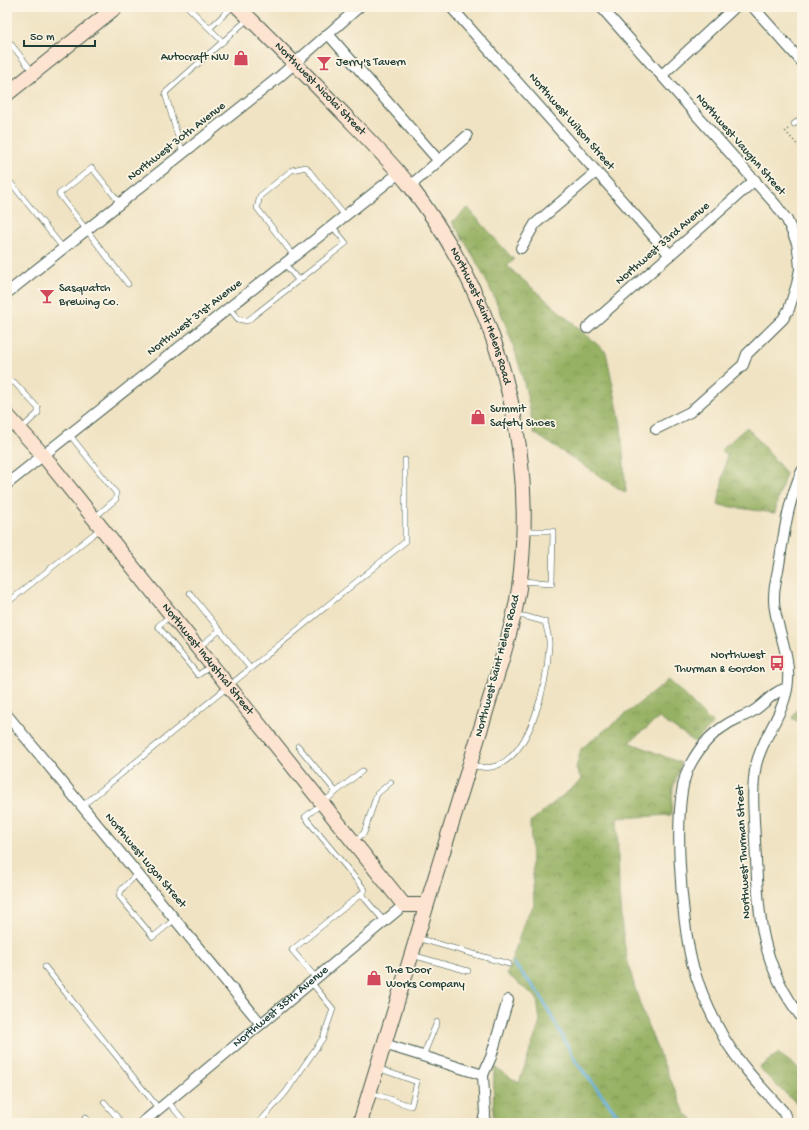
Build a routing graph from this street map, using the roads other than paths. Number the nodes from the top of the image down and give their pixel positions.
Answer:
1 (116, 7) edge
2 (188, 7) edge
3 (232, 7) edge
4 (238, 7) edge
5 (359, 7) edge
6 (451, 7) edge
7 (601, 7) edge
8 (735, 7) edge
9 (753, 7) edge
10 (249, 18) junction
11 (210, 28) junction
12 (328, 34) junction
13 (7, 39) edge
14 (223, 42) junction
15 (802, 62) edge
16 (294, 63) junction
17 (34, 73) junction
18 (662, 75) junction
19 (7, 94) edge
20 (802, 118) edge
21 (794, 124) road end
22 (467, 136) dead end
23 (183, 154) junction
24 (439, 161) junction
25 (596, 172) junction
26 (399, 173) junction
27 (7, 180) edge
28 (755, 180) junction
29 (410, 186) junction
30 (120, 203) junction
31 (345, 216) junction
32 (332, 226) junction
33 (87, 230) junction
34 (63, 248) junction
35 (521, 248) dead end
36 (670, 255) junction
37 (294, 256) junction
38 (285, 264) junction
39 (298, 280) junction
40 (128, 284) dead end
41 (7, 293) edge
42 (229, 308) junction
43 (587, 328) dead end
44 (7, 383) edge
45 (7, 415) edge
46 (20, 429) junction
47 (656, 429) dead end
48 (69, 434) junction
49 (43, 455) junction
50 (405, 460) dead end
51 (802, 471) edge
52 (7, 484) edge
53 (97, 523) junction
54 (523, 531) junction
55 (519, 580) junction
56 (190, 593) dead end
57 (7, 603) edge
58 (171, 616) junction
59 (513, 616) junction
60 (220, 630) junction
61 (197, 649) junction
62 (211, 666) junction
63 (250, 668) junction
64 (228, 686) junction
65 (787, 688) junction
66 (7, 716) edge
67 (298, 746) dead end
68 (470, 765) junction
69 (362, 771) dead end
70 (391, 782) dead end
71 (336, 792) junction
72 (322, 803) junction
73 (82, 806) junction
74 (353, 841) junction
75 (138, 873) junction
76 (361, 894) junction
77 (404, 905) junction
78 (425, 905) junction
79 (176, 919) junction
80 (384, 921) junction
81 (416, 938) junction
82 (411, 955) junction
83 (509, 964) dead end
84 (45, 967) dead end
85 (468, 971) dead end
86 (313, 980) junction
87 (508, 1000) dead end
88 (802, 1018) edge
89 (437, 1022) dead end
90 (261, 1024) junction
91 (384, 1044) junction
92 (423, 1056) junction
93 (376, 1068) junction
94 (483, 1075) junction
95 (369, 1092) junction
96 (104, 1102) dead end
97 (168, 1102) junction
98 (159, 1109) junction
99 (85, 1117) dead end
100 (785, 1119) edge
101 (90, 1123) edge
102 (122, 1123) edge
103 (142, 1123) edge
104 (186, 1123) edge
105 (259, 1123) edge
106 (360, 1123) edge
107 (482, 1123) edge

1 - 17 main road
2 - 11 lane
3 - 11 lane
4 - 10 main road, Northwest Nicolai Street
5 - 12 street, Northwest 30th Avenue
6 - 25 street, Northwest Wilson Street
7 - 18 street, Northwest Vaughn Street
8 - 18 street
9 - 15 street
10 - 14 lane
10 - 16 main road, Northwest Nicolai Street
11 - 14 lane
12 - 16 street, Northwest 30th Avenue
12 - 24 street
13 - 17 lane
14 - 23 lane
16 - 23 street, Northwest 30th Avenue
16 - 26 main road, Northwest Nicolai Street
17 - 19 main road
18 - 28 street, Northwest Vaughn Street
20 - 21 lane
22 - 24 street
23 - 30 street, Northwest 30th Avenue
24 - 29 street
25 - 35 street
25 - 36 street, Northwest Wilson Street
26 - 29 main road, Northwest Saint Helens Road
26 - 31 street, Northwest 31st Avenue
27 - 34 lane
28 - 36 street, Northwest 33rd Avenue
28 - 47 street, Northwest Vaughn Street
29 - 54 main road, Northwest Saint Helens Road
30 - 33 street, Northwest 30th Avenue
30 - 33 lane
31 - 32 street, Northwest 31st Avenue
31 - 37 lane
32 - 37 street, Northwest 31st Avenue
32 - 39 lane
33 - 34 street, Northwest 30th Avenue
33 - 40 lane
34 - 41 street, Northwest 30th Avenue
36 - 43 street, Northwest 33rd Avenue
37 - 38 street, Northwest 31st Avenue
38 - 39 lane
38 - 42 street, Northwest 31st Avenue
39 - 42 lane
42 - 48 street, Northwest 31st Avenue
44 - 46 lane
45 - 46 main road, Northwest Industrial Street
46 - 49 main road, Northwest Industrial Street
48 - 49 street, Northwest 31st Avenue
48 - 53 lane
49 - 52 street, Northwest 31st Avenue
49 - 53 main road, Northwest Industrial Street
50 - 63 lane
51 - 65 street, Northwest Thurman Street
53 - 57 lane
53 - 58 main road, Northwest Industrial Street
54 - 55 main road, Northwest Saint Helens Road
54 - 55 lane
55 - 59 main road, Northwest Saint Helens Road
56 - 60 lane
58 - 61 main road, Northwest Industrial Street
58 - 62 lane
59 - 68 main road, Northwest Saint Helens Road
59 - 68 lane
60 - 61 lane
60 - 63 lane
61 - 62 main road, Northwest Industrial Street
62 - 64 main road, Northwest Industrial Street
63 - 64 lane
64 - 72 main road, Northwest Industrial Street
64 - 73 lane
65 - 88 street, Northwest Thurman Street
65 - 100 street
66 - 73 street, Northwest Luzon Street
67 - 71 lane
68 - 78 main road, Northwest Saint Helens Road
69 - 71 lane
70 - 74 lane
71 - 72 lane
72 - 74 main road, Northwest Industrial Street
72 - 76 lane
73 - 75 street, Northwest Luzon Street
74 - 77 main road, Northwest Industrial Street
75 - 79 street, Northwest Luzon Street
75 - 79 lane
76 - 80 lane
76 - 86 lane
77 - 78 main road
77 - 80 street, Northwest 35th Avenue
78 - 81 main road, Northwest Saint Helens Road
79 - 90 street, Northwest Luzon Street
80 - 86 street, Northwest 35th Avenue
81 - 82 main road, Northwest Saint Helens Road
81 - 83 lane
82 - 85 lane
82 - 91 main road, Northwest Saint Helens Road
84 - 98 lane
86 - 90 street, Northwest 35th Avenue
86 - 105 lane
87 - 94 street
89 - 92 lane
90 - 97 street, Northwest 35th Avenue
91 - 92 street
91 - 93 main road, Northwest Saint Helens Road
92 - 94 street
93 - 95 main road, Northwest Saint Helens Road
93 - 95 lane
94 - 107 street
95 - 106 main road, Northwest Saint Helens Road
96 - 102 lane
97 - 98 street, Northwest 35th Avenue
97 - 104 lane
98 - 103 street, Northwest 35th Avenue
99 - 101 lane

